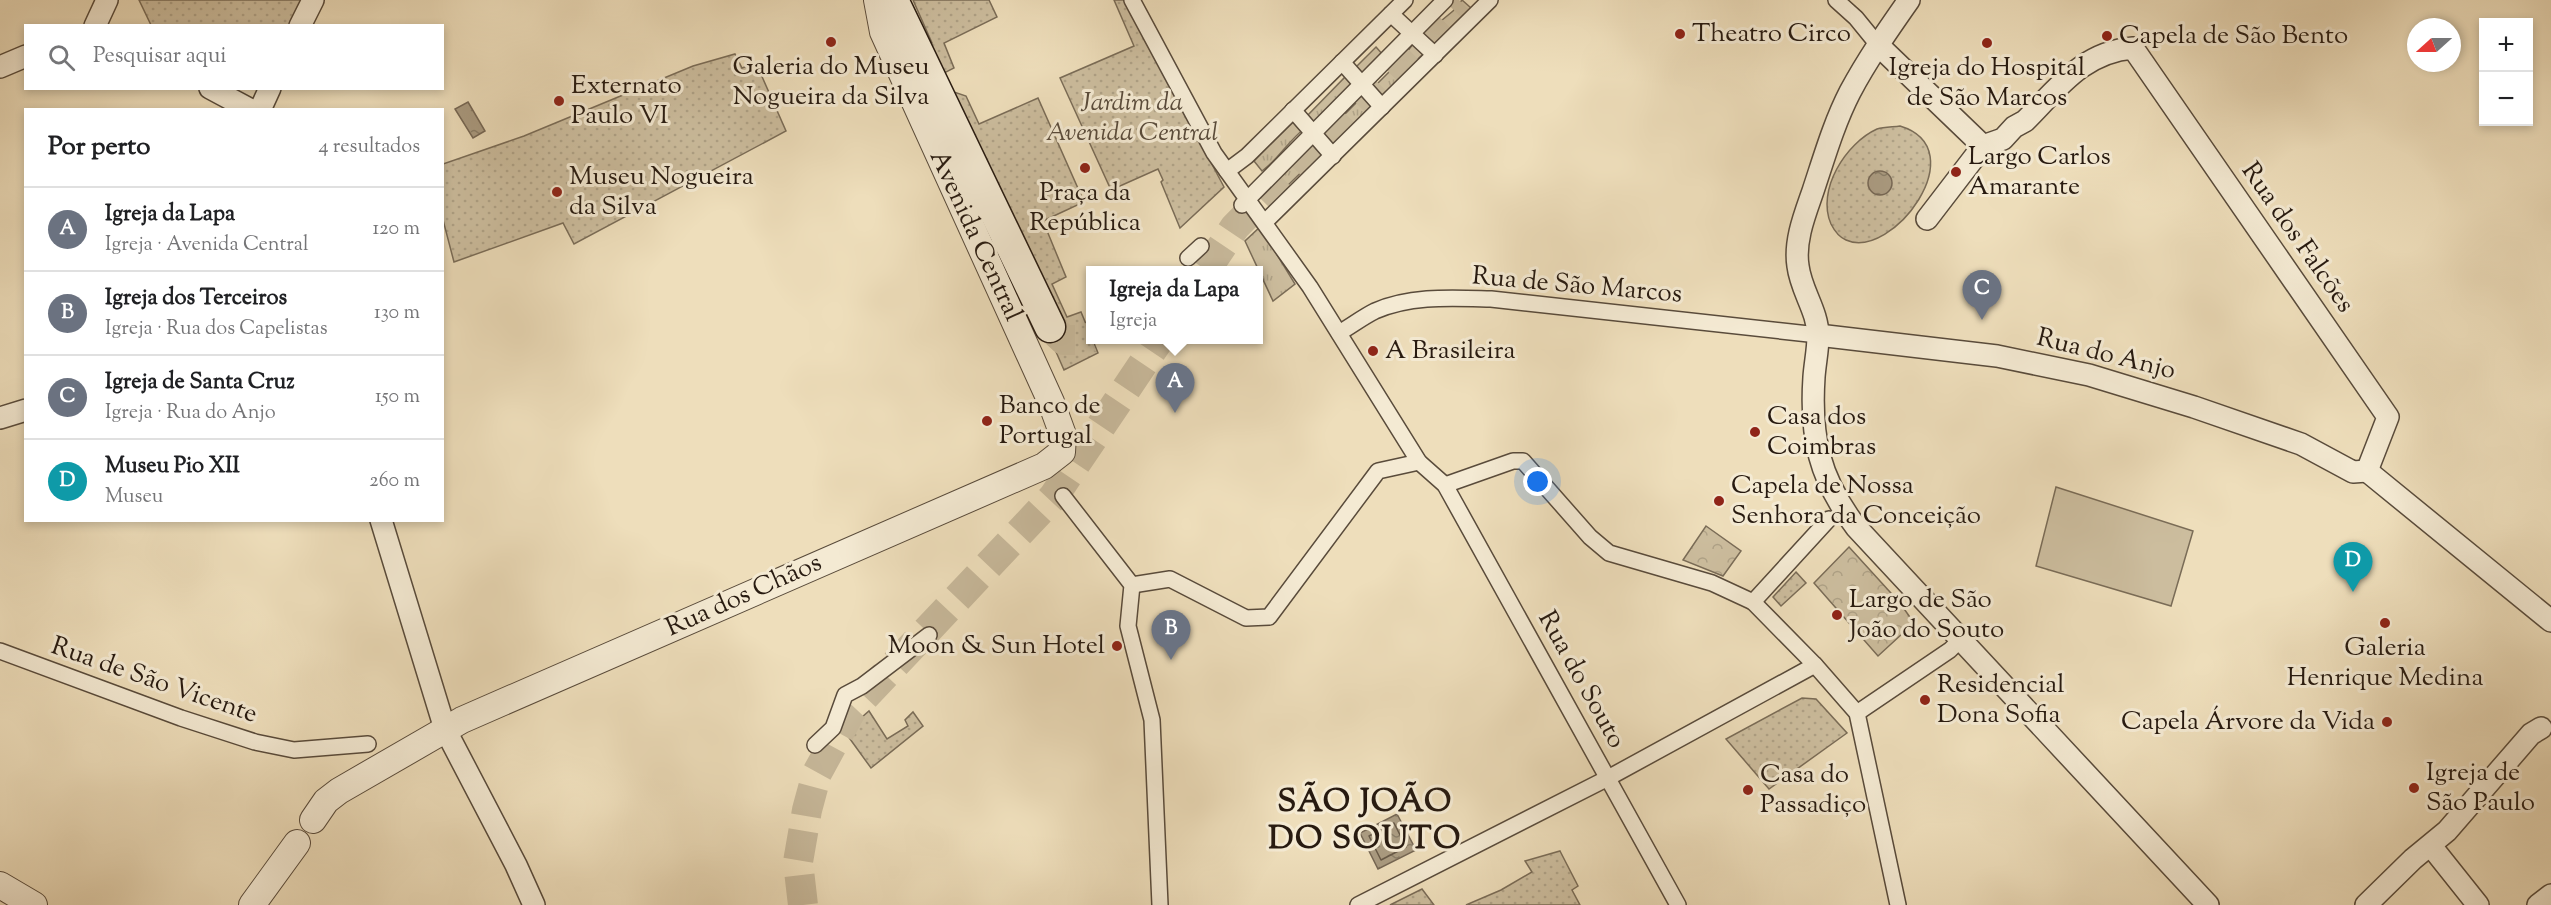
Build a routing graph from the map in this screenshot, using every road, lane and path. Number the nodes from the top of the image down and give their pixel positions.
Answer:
1 (107, 0) edge
2 (313, 0) edge
3 (877, 0) edge
4 (893, 0) edge
5 (1132, 0) edge
6 (1406, 0) edge
7 (1445, 0) edge
8 (1836, 0) edge
9 (1909, 0) edge
10 (1485, 2) edge
11 (1391, 14) junction
12 (96, 24) edge
13 (301, 24) edge
14 (1413, 32) junction
15 (1878, 45) junction
16 (1435, 55) junction
17 (24, 57) edge
18 (1342, 62) junction
19 (0, 67) edge
20 (1362, 83) junction
21 (214, 90) edge
22 (269, 90) edge
23 (1382, 107) junction
24 (246, 108) edge
25 (261, 108) edge
26 (1293, 110) junction
27 (1313, 132) junction
28 (1983, 146) junction
29 (1334, 156) junction
30 (1227, 171) junction
31 (1245, 202) junction
32 (1927, 219) dead end
33 (1265, 222) junction
34 (1201, 246) dead end
35 (1188, 258) dead end
36 (1050, 327) tunnel mouth
37 (1339, 333) junction
38 (1818, 335) junction
39 (24, 411) edge
40 (0, 418) edge
41 (1419, 462) junction
42 (1044, 466) joint
43 (2367, 471) junction
44 (1442, 482) junction
45 (1063, 496) dead end
46 (1829, 519) dead end
47 (382, 522) edge
48 (1132, 585) junction
49 (1757, 606) junction
50 (2551, 621) edge
51 (929, 635) dead end
52 (1961, 639) junction
53 (0, 651) edge
54 (1815, 665) junction
55 (1853, 707) junction
56 (2547, 722) edge
57 (445, 729) junction
58 (368, 744) dead end
59 (815, 745) dead end
60 (1608, 778) junction
61 (313, 820) dead end
62 (297, 843) dead end
63 (2431, 846) junction
64 (0, 885) edge
65 (2551, 895) edge
66 (34, 905) edge
67 (252, 905) edge
68 (534, 905) edge
69 (1160, 905) edge
70 (1358, 905) edge
71 (1678, 905) edge
72 (1898, 905) edge
73 (2208, 905) edge
74 (2366, 905) edge
75 (2478, 905) edge
76 (2538, 905) edge

1 - 12 street
2 - 13 street
3 - 42 street, Avenida Central
4 - 36 main road
5 - 30 street
6 - 11 street
7 - 14 street
8 - 15 street
9 - 15 street
10 - 16 street
11 - 14 street
11 - 18 street
14 - 16 street
14 - 20 street
15 - 28 street
15 - 38 street
16 - 23 street
17 - 19 street
18 - 20 street
18 - 26 street
20 - 23 street
20 - 27 street
21 - 24 street
22 - 25 street
23 - 29 street
26 - 27 street
26 - 30 street
27 - 29 street
27 - 31 street
28 - 32 street
28 - 43 street, Rua dos Falcões
29 - 33 street
30 - 31 street
31 - 33 street
33 - 37 street
34 - 35 street
37 - 38 street, Rua de São Marcos
37 - 41 street
38 - 43 street, Rua do Anjo
38 - 52 street
39 - 40 street
41 - 44 street
41 - 48 street
42 - 57 street, Rua dos Chãos
43 - 50 street
44 - 49 street
44 - 60 street, Rua do Souto
45 - 48 street
46 - 49 street
47 - 57 street
48 - 69 street
49 - 54 street
51 - 59 street
52 - 55 street
52 - 73 street
53 - 58 street, Rua de São Vicente
54 - 55 street
54 - 60 street
55 - 72 street
56 - 63 street
57 - 61 street, Rua dos Chãos
57 - 68 street
60 - 70 street
60 - 71 street, Rua do Souto
62 - 67 street
63 - 74 street
63 - 75 street
64 - 66 street
65 - 76 street

